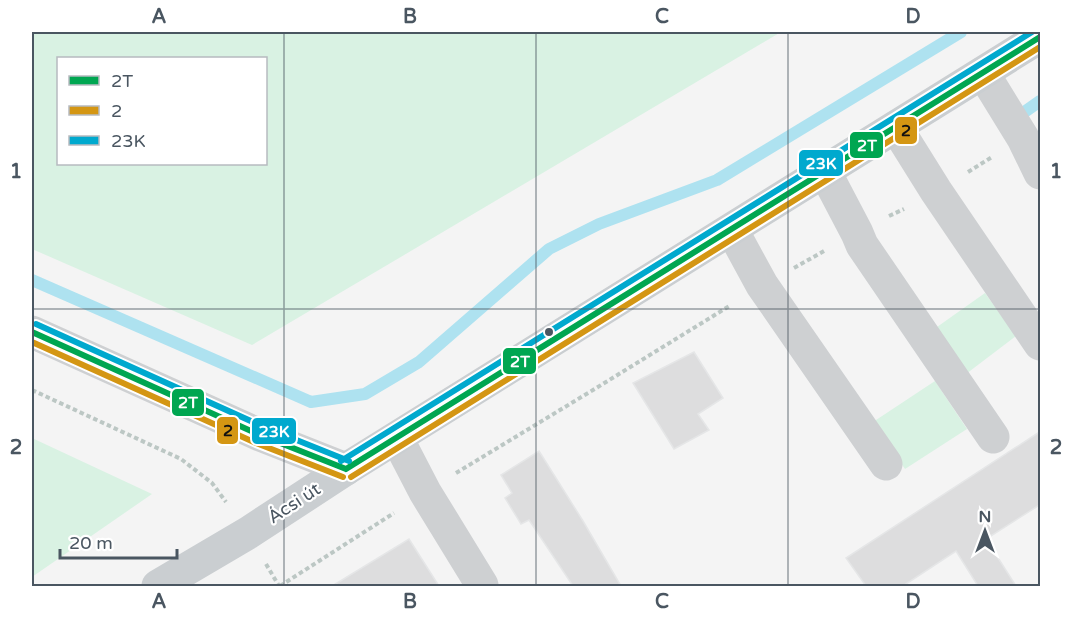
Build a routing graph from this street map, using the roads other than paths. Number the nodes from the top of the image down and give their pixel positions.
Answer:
1 (1041, 37) edge
2 (983, 73) junction
3 (896, 127) junction
4 (825, 172) junction
5 (1041, 173) edge
6 (732, 230) junction
7 (32, 332) edge
8 (1041, 344) edge
9 (397, 438) junction
10 (993, 438) dead end
11 (886, 464) dead end
12 (346, 470) junction
13 (482, 585) dead end
14 (158, 586) edge

1 - 2 main road, Ácsi út
2 - 3 main road, Ácsi út
2 - 5 street
3 - 4 main road, Ácsi út
3 - 8 street
4 - 6 main road, Ácsi út
4 - 10 street
6 - 9 main road, Ácsi út
6 - 11 street
7 - 12 street
9 - 12 main road, Ácsi út
9 - 13 street
12 - 14 main road, Ácsi út

